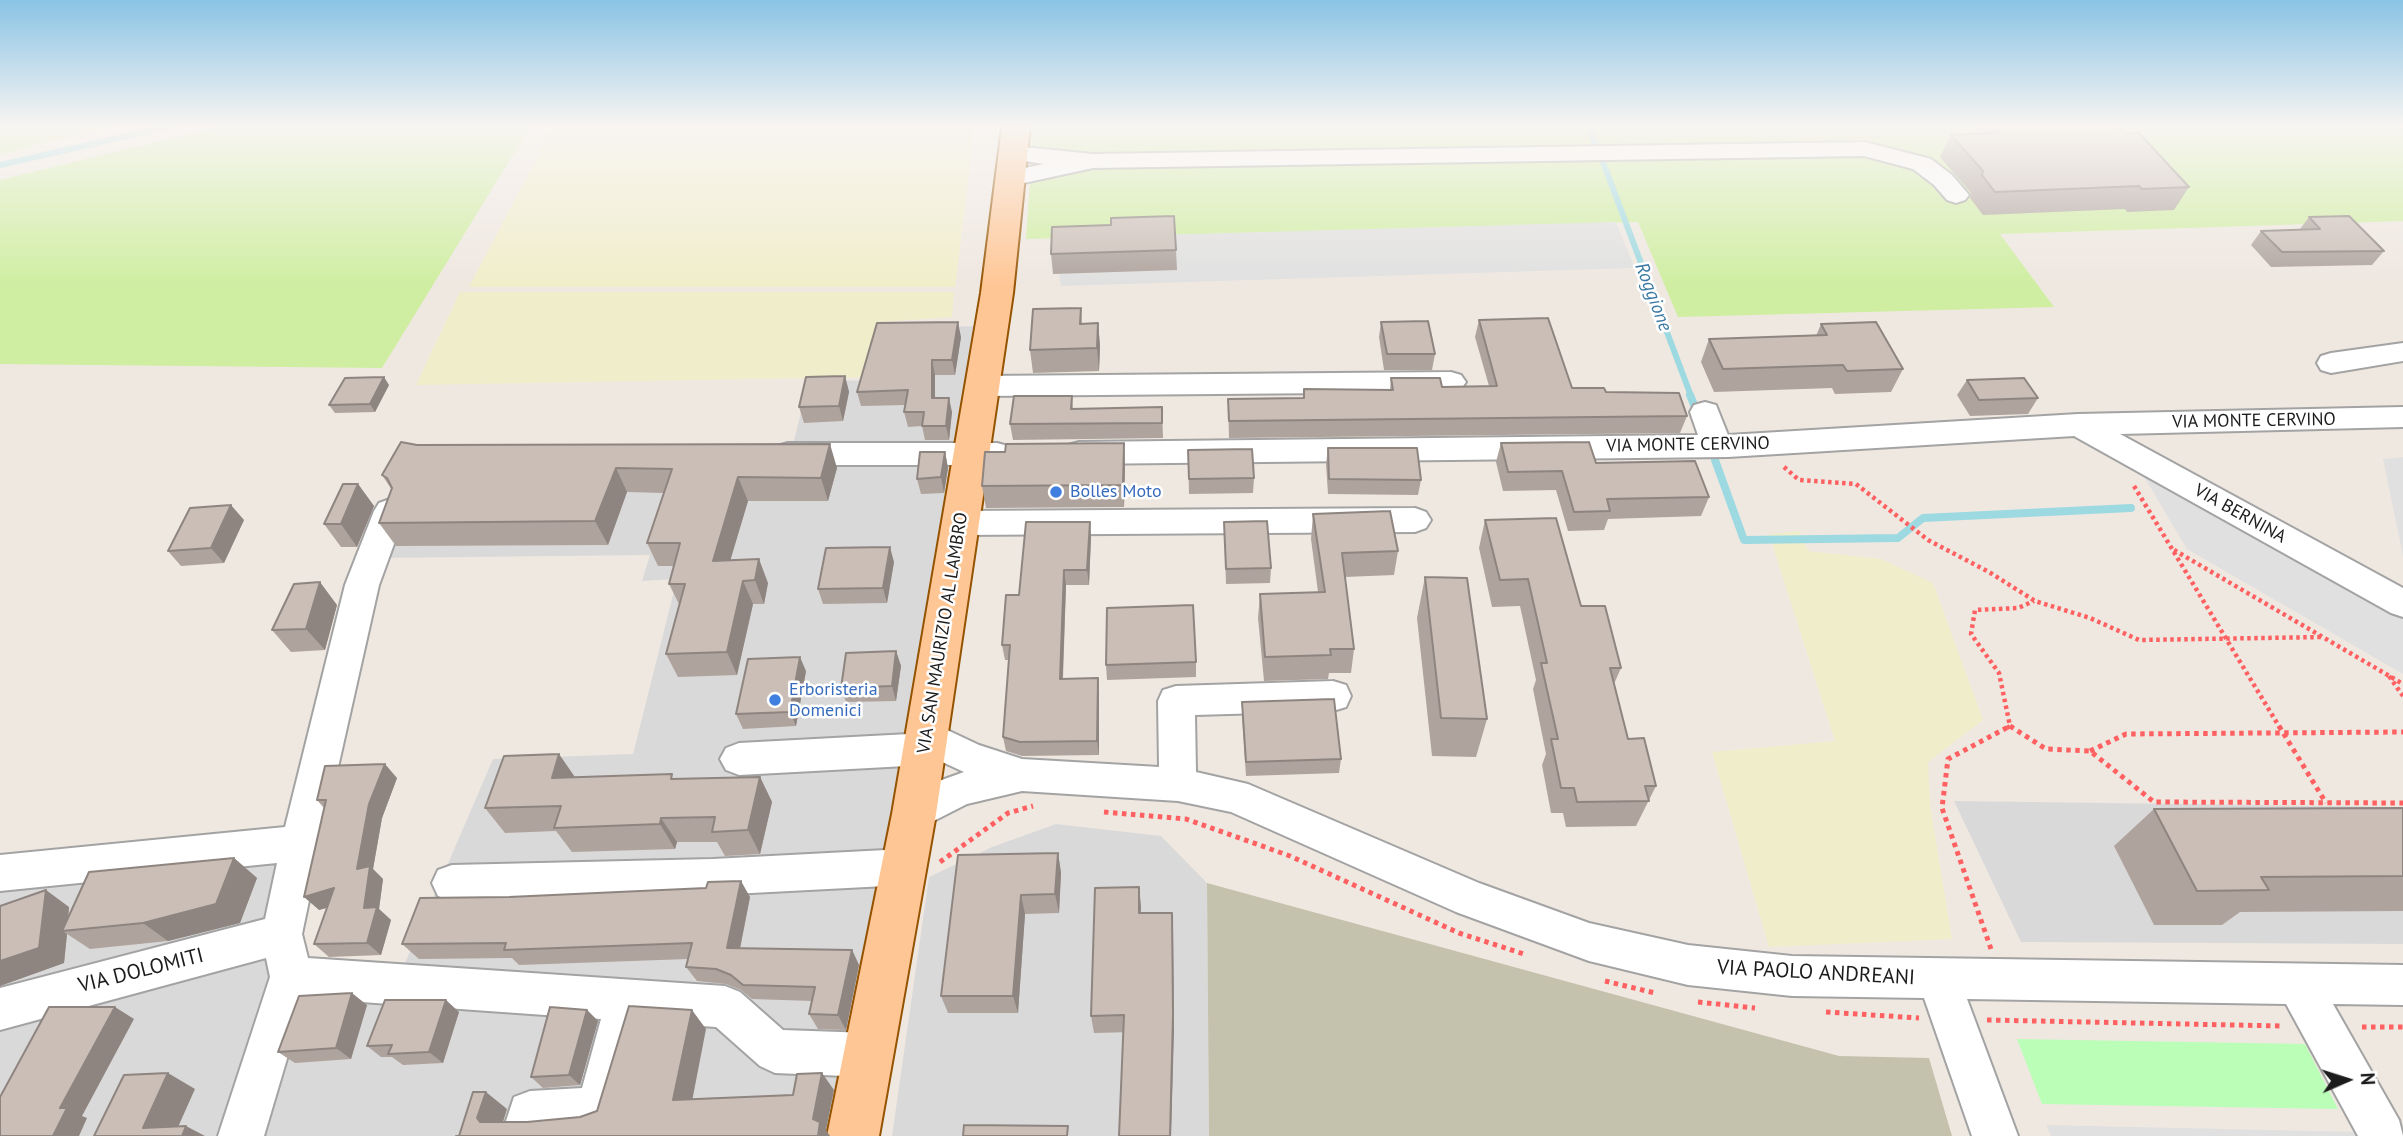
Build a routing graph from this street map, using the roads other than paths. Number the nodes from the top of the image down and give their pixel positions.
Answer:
1 (1010, 180) edge
2 (1943, 180) edge
3 (1956, 195) dead end
4 (2403, 352) edge
5 (2331, 363) dead end
6 (1451, 383) dead end
7 (982, 386) junction
8 (1705, 412) dead end
9 (2403, 417) edge
10 (2078, 425) junction
11 (1717, 446) junction
12 (764, 454) edge
13 (972, 454) junction
14 (390, 511) edge
15 (1415, 520) dead end
16 (961, 523) junction
17 (2403, 604) edge
18 (1333, 696) edge
19 (926, 743) junction
20 (739, 759) dead end
21 (1021, 775) junction
22 (1178, 785) junction
23 (914, 814) junction
24 (301, 843) junction
25 (905, 867) junction
26 (0, 873) edge
27 (452, 883) dead end
28 (282, 934) junction
29 (292, 977) junction
30 (1939, 980) junction
31 (2299, 985) junction
32 (2403, 985) edge
33 (628, 999) junction
34 (0, 1009) edge
35 (869, 1055) junction
36 (241, 1136) edge
37 (524, 1136) edge
38 (853, 1136) edge
39 (1995, 1136) edge
40 (2382, 1136) edge

1 - 7 main road, VIA SAN MAURIZIO AL LAMBRO
2 - 3 street
4 - 5 street
6 - 7 street
7 - 13 main road, VIA SAN MAURIZIO AL LAMBRO
8 - 11 street
9 - 10 street, VIA MONTE CERVINO
10 - 11 street, VIA MONTE CERVINO
10 - 17 street, VIA BERNINA
11 - 13 street, VIA MONTE CERVINO
12 - 13 street, VIA MONTE CERVINO
13 - 16 main road, VIA SAN MAURIZIO AL LAMBRO
14 - 24 street
15 - 16 street
16 - 19 main road, VIA SAN MAURIZIO AL LAMBRO
18 - 22 street
19 - 20 street
19 - 21 street, VIA PAOLO ANDREANI
19 - 23 main road, VIA SAN MAURIZIO AL LAMBRO
21 - 22 street, VIA PAOLO ANDREANI
21 - 23 street, VIA PAOLO ANDREANI
22 - 30 street, VIA PAOLO ANDREANI
23 - 25 main road, VIA SAN MAURIZIO AL LAMBRO
24 - 26 street
24 - 28 street
25 - 27 street
25 - 35 main road, VIA SAN MAURIZIO AL LAMBRO
28 - 29 street
28 - 34 street, VIA DOLOMITI
29 - 33 street
29 - 36 street
30 - 31 street, VIA PAOLO ANDREANI
30 - 39 street
31 - 32 street, VIA PAOLO ANDREANI
31 - 40 street
33 - 35 street
33 - 37 street
35 - 38 main road, VIA SAN MAURIZIO AL LAMBRO

